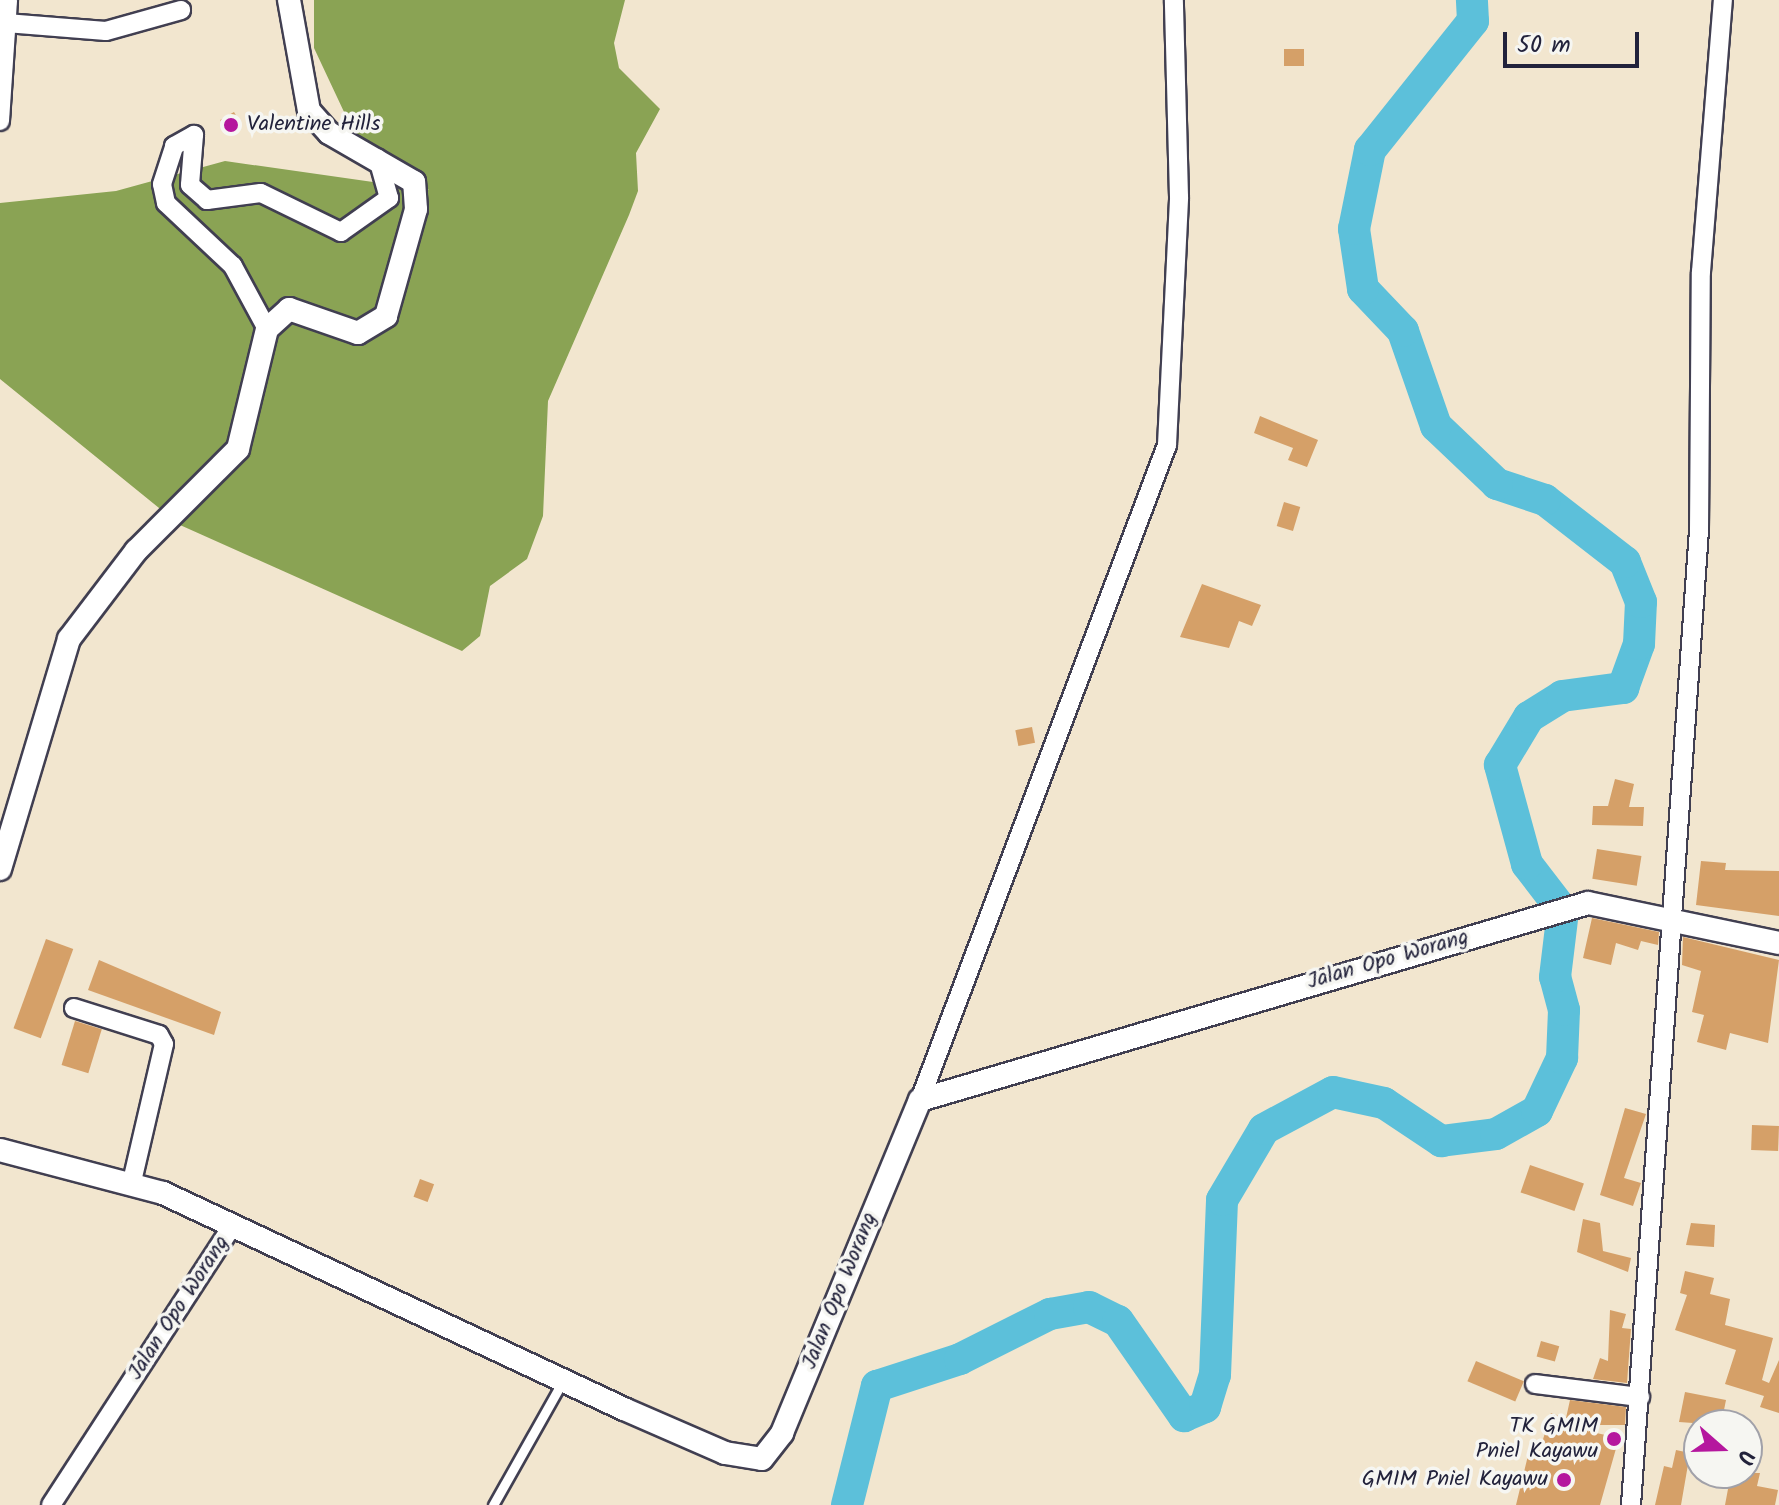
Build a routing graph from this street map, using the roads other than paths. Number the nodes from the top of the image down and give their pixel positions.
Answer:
1 (8, 0) edge
2 (289, 0) edge
3 (1174, 0) edge
4 (1723, 0) edge
5 (181, 10) dead end
6 (6, 23) junction
7 (0, 121) edge
8 (378, 159) junction
9 (267, 329) junction
10 (0, 869) edge
11 (1673, 920) junction
12 (1779, 943) edge
13 (74, 1008) dead end
14 (920, 1100) junction
15 (0, 1150) edge
16 (132, 1181) junction
17 (232, 1226) junction
18 (563, 1381) junction
19 (1535, 1384) dead end
20 (1640, 1397) junction
21 (51, 1505) edge
22 (493, 1505) edge
23 (1631, 1505) edge

1 - 6 street
2 - 8 street
3 - 14 street
4 - 11 street
5 - 6 street
6 - 7 street
8 - 9 street
8 - 9 street
9 - 10 street
11 - 12 street, Jalan Opo Worang
11 - 14 street, Jalan Opo Worang
11 - 20 street
13 - 16 street
14 - 18 street, Jalan Opo Worang
15 - 16 street
16 - 17 street
17 - 18 street, Jalan Opo Worang
17 - 21 street, Jalan Opo Worang
18 - 22 lane
19 - 20 street
20 - 23 street

